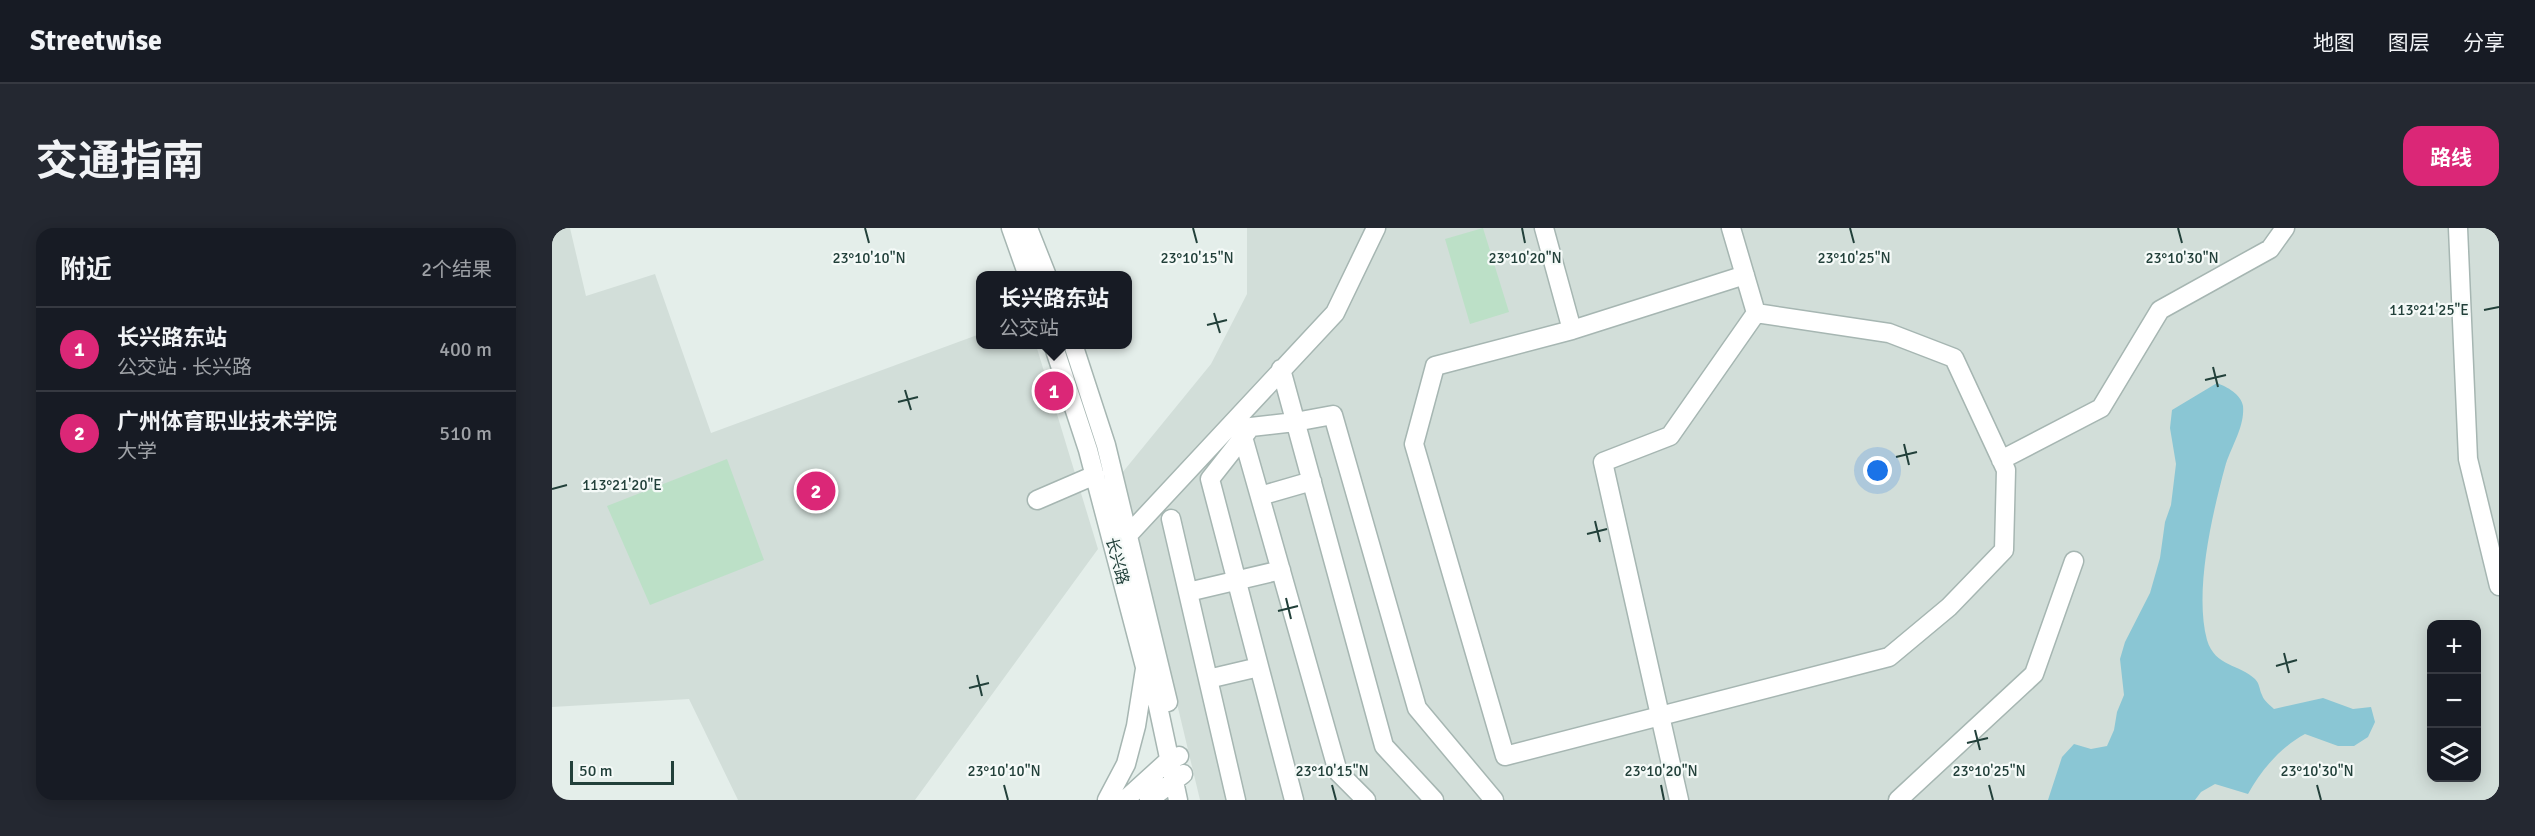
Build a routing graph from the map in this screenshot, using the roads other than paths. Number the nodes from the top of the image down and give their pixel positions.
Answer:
1 (1011, 228) edge
2 (1028, 228) edge
3 (1376, 228) edge
4 (1544, 228) edge
5 (1731, 228) edge
6 (2285, 228) edge
7 (2458, 228) edge
8 (1026, 271) edge
9 (1045, 271) edge
10 (1745, 275) junction
11 (1756, 313) junction
12 (1572, 330) junction
13 (1054, 349) edge
14 (1074, 349) edge
15 (1281, 369) junction
16 (1295, 422) junction
17 (1243, 437) junction
18 (2001, 460) junction
19 (1095, 475) junction
20 (1312, 481) junction
21 (1260, 496) junction
22 (1037, 500) dead end
23 (1171, 519) dead end
24 (1121, 539) junction
25 (2073, 561) dead end
26 (1281, 570) junction
27 (1236, 580) junction
28 (2499, 586) edge
29 (1188, 592) junction
30 (1145, 667) junction
31 (1259, 667) junction
32 (1208, 680) junction
33 (1662, 716) junction
34 (1175, 757) junction
35 (1179, 777) junction
36 (1107, 800) edge
37 (1125, 800) edge
38 (1149, 800) edge
39 (1178, 800) edge
40 (1190, 800) edge
41 (1236, 800) edge
42 (1294, 800) edge
43 (1366, 800) edge
44 (1434, 800) edge
45 (1494, 800) edge
46 (1679, 800) edge
47 (1898, 800) edge

1 - 8 street
2 - 9 street
3 - 15 street
4 - 12 street
5 - 10 street
6 - 18 street
7 - 28 street
10 - 11 street
10 - 12 street
11 - 18 street
11 - 33 street
12 - 33 street
13 - 19 street, 长兴路
14 - 24 street, 长兴路
15 - 16 street
15 - 24 street
16 - 17 street
16 - 20 street
16 - 45 street
17 - 21 street
17 - 27 street
18 - 33 street
19 - 22 street
19 - 24 street, 长兴路
20 - 21 street
20 - 44 street
21 - 26 street
23 - 29 street
24 - 30 street, 长兴路
24 - 34 street, 长兴路
25 - 47 street
26 - 27 street
26 - 43 street
27 - 29 street
27 - 31 street
29 - 32 street
30 - 34 street, 长兴路
30 - 36 street
31 - 32 street
31 - 42 street
32 - 41 street
33 - 46 street
34 - 35 street, 长兴路
34 - 37 street
35 - 38 street
35 - 39 street
35 - 40 street

